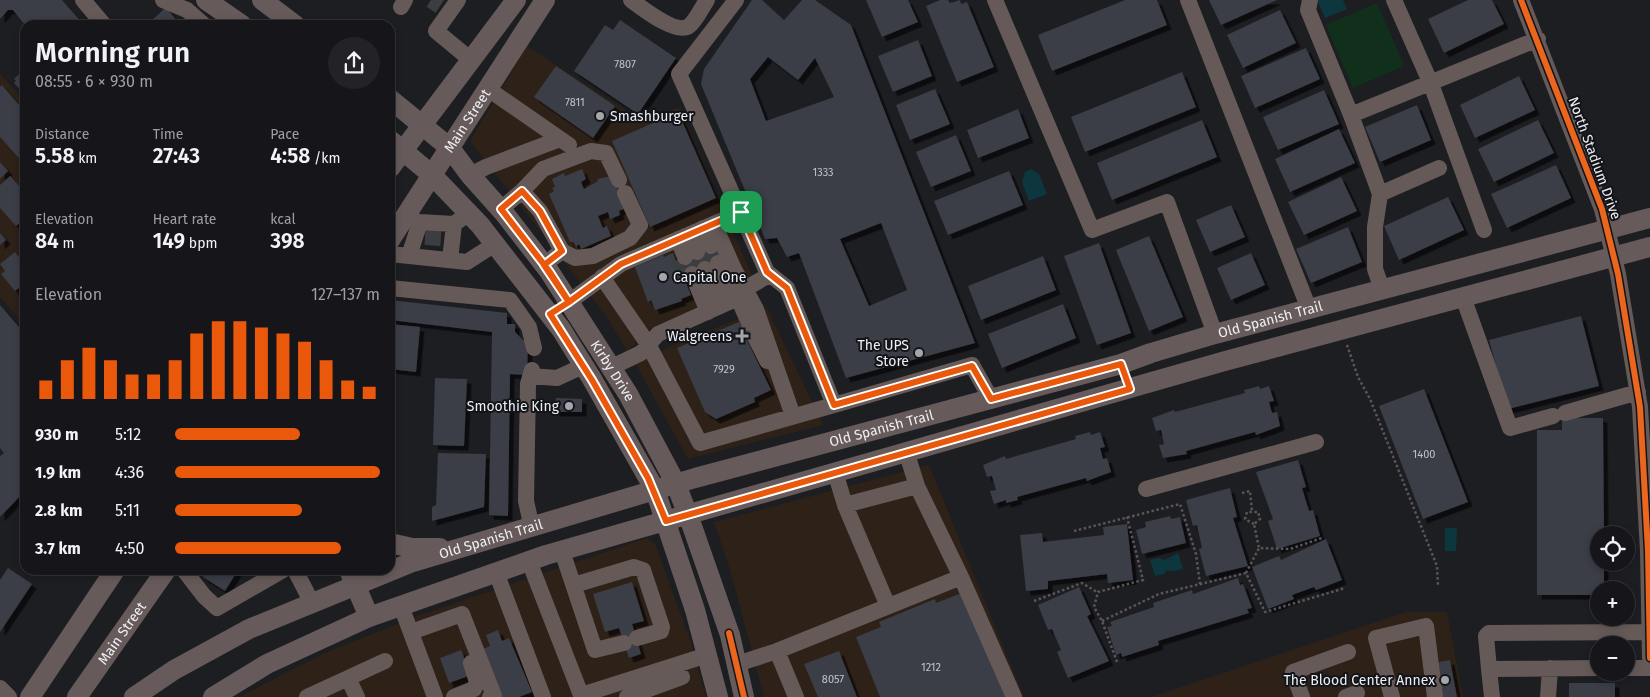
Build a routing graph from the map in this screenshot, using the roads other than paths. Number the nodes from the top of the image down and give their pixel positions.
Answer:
1 (82, 0) edge
2 (206, 0) edge
3 (262, 0) edge
4 (516, 0) edge
5 (545, 0) edge
6 (631, 0) edge
7 (707, 0) edge
8 (736, 0) edge
9 (995, 0) edge
10 (1188, 0) edge
11 (1310, 0) edge
12 (1394, 0) edge
13 (1521, 0) edge
14 (170, 1) edge
15 (449, 6) edge
16 (100, 20) edge
17 (198, 20) edge
18 (235, 20) edge
19 (288, 20) edge
20 (1538, 39) junction
21 (471, 60) junction
22 (1431, 84) junction
23 (488, 89) junction
24 (395, 103) edge
25 (1351, 115) junction
26 (422, 124) junction
27 (396, 145) edge
28 (450, 148) junction
29 (1439, 168) dead end
30 (432, 175) junction
31 (470, 175) junction
32 (522, 191) junction
33 (1380, 194) junction
34 (501, 209) junction
35 (741, 212) junction
36 (1650, 218) edge
37 (416, 228) junction
38 (454, 229) junction
39 (1484, 230) dead end
40 (1607, 230) junction
41 (691, 233) junction
42 (395, 238) edge
43 (495, 244) junction
44 (1650, 246) edge
45 (562, 251) junction
46 (395, 255) edge
47 (408, 256) junction
48 (1614, 257) junction
49 (450, 260) junction
50 (544, 265) junction
51 (769, 275) junction
52 (602, 277) junction
53 (1416, 281) junction
54 (396, 288) edge
55 (1382, 290) junction
56 (1464, 297) junction
57 (569, 302) junction
58 (724, 304) junction
59 (1426, 306) junction
60 (544, 307) junction
61 (1309, 309) junction
62 (518, 312) junction
63 (1215, 334) junction
64 (648, 344) junction
65 (534, 348) dead end
66 (1225, 361) junction
67 (1121, 364) junction
68 (583, 366) junction
69 (612, 367) junction
70 (780, 385) junction
71 (1130, 389) junction
72 (1638, 392) junction
73 (991, 399) junction
74 (834, 405) junction
75 (792, 416) junction
76 (1000, 424) junction
77 (827, 442) junction
78 (1316, 442) dead end
79 (906, 451) junction
80 (835, 472) junction
81 (676, 484) junction
82 (917, 486) junction
83 (1146, 489) dead end
84 (655, 490) junction
85 (845, 506) junction
86 (688, 515) junction
87 (666, 521) junction
88 (532, 528) junction
89 (395, 544) edge
90 (465, 548) junction
91 (562, 551) junction
92 (530, 561) junction
93 (395, 567) edge
94 (496, 572) junction
95 (112, 575) edge
96 (176, 575) edge
97 (185, 575) edge
98 (274, 575) edge
99 (298, 575) edge
100 (961, 577) junction
101 (352, 578) edge
102 (574, 585) junction
103 (312, 603) junction
104 (401, 606) junction
105 (888, 606) junction
106 (455, 617) junction
107 (368, 618) junction
108 (411, 632) junction
109 (1649, 632) edge
110 (777, 651) junction
111 (1348, 652) dead end
112 (708, 655) junction
113 (1650, 658) edge
114 (385, 660) dead end
115 (737, 664) junction
116 (1550, 668) junction
117 (1590, 668) edge
118 (1635, 668) edge
119 (1650, 668) edge
120 (1489, 669) junction
121 (682, 677) dead end
122 (348, 678) junction
123 (0, 688) edge
124 (579, 696) edge
125 (9, 697) edge
126 (30, 697) edge
127 (76, 697) edge
128 (134, 697) edge
129 (213, 697) edge
130 (307, 697) edge
131 (356, 697) edge
132 (435, 697) edge
133 (454, 697) edge
134 (490, 697) edge
135 (543, 697) edge
136 (627, 697) edge
137 (718, 697) edge
138 (744, 697) edge
139 (796, 697) edge
140 (1014, 697) edge
141 (1302, 697) edge
142 (1392, 697) edge
143 (1435, 697) edge
144 (1492, 697) edge
145 (1548, 697) edge

1 - 16 street
2 - 18 main road
3 - 19 main road
4 - 21 main road
5 - 23 main road, Main Street
6 - 7 street
8 - 35 street
9 - 63 street
10 - 61 street
11 - 25 street
12 - 22 street
13 - 20 street, North Stadium Drive
14 - 17 street
15 - 21 street
20 - 22 street
20 - 40 street, North Stadium Drive
21 - 26 main road
22 - 25 street
22 - 39 street
23 - 28 main road, Main Street
23 - 31 street
24 - 26 main road, Kirby Drive
25 - 33 street
26 - 27 main road
26 - 28 main road, Kirby Drive
27 - 30 main road, Kirby Drive
28 - 30 main road, Main Street
28 - 31 main road, Kirby Drive
29 - 33 street
30 - 37 main road, Main Street
30 - 38 main road, Kirby Drive
31 - 34 main road, Kirby Drive
32 - 34 street
32 - 45 street
32 - 45 street
33 - 55 street
34 - 50 main road, Kirby Drive
35 - 41 street
35 - 51 street
36 - 40 main road, Old Spanish Trail
37 - 38 street
37 - 42 main road, Main Street
37 - 47 street
38 - 43 main road, Kirby Drive
38 - 49 street
40 - 48 street, North Stadium Drive
40 - 53 main road, Old Spanish Trail
41 - 41 street
41 - 52 street
41 - 58 street
43 - 49 street
43 - 60 main road, Kirby Drive
44 - 48 main road, Old Spanish Trail
45 - 50 street
46 - 47 street
47 - 49 street
48 - 56 main road, Old Spanish Trail
48 - 72 street, North Stadium Drive
50 - 57 main road, Kirby Drive
51 - 58 street
51 - 74 street
52 - 57 street
52 - 64 street
53 - 55 main road, Old Spanish Trail
53 - 59 main road
54 - 62 street
55 - 61 main road, Old Spanish Trail
56 - 59 main road, Old Spanish Trail
56 - 72 street
57 - 60 main road
57 - 69 main road, Kirby Drive
58 - 58 street
58 - 64 street
58 - 70 street
58 - 70 street
59 - 66 main road, Old Spanish Trail
60 - 62 street
60 - 68 main road, Kirby Drive
61 - 63 main road, Old Spanish Trail
62 - 65 street
63 - 66 main road
63 - 67 main road, Old Spanish Trail
64 - 69 street
64 - 75 street
66 - 71 main road, Old Spanish Trail
67 - 71 main road
67 - 73 main road, Old Spanish Trail
68 - 84 main road, Kirby Drive
68 - 88 street
69 - 81 main road, Kirby Drive
70 - 75 street
71 - 76 main road, Old Spanish Trail
72 - 109 street, North Stadium Drive
73 - 74 street
73 - 76 main road
73 - 77 main road, Old Spanish Trail
74 - 75 street
76 - 79 main road, Old Spanish Trail
77 - 80 main road
77 - 81 main road, Old Spanish Trail
78 - 83 street
79 - 80 main road, Old Spanish Trail
79 - 82 street
80 - 85 street
80 - 86 main road, Old Spanish Trail
81 - 84 main road, Old Spanish Trail
81 - 86 main road, Kirby Drive
82 - 85 street
82 - 100 street
84 - 87 main road, Kirby Drive
84 - 88 main road, Old Spanish Trail
85 - 105 street
86 - 87 main road, Old Spanish Trail
86 - 115 main road, Kirby Drive
87 - 91 main road, Old Spanish Trail
87 - 112 main road, Kirby Drive
88 - 90 main road, Old Spanish Trail
89 - 90 main road
90 - 93 main road, Old Spanish Trail
91 - 92 main road, Old Spanish Trail
91 - 102 street
92 - 94 main road, Old Spanish Trail
92 - 124 street
94 - 104 main road, Old Spanish Trail
94 - 135 street
95 - 126 main road
96 - 127 main road, Main Street
97 - 98 street
99 - 103 street
100 - 105 street
100 - 140 street
101 - 103 main road, Old Spanish Trail
101 - 107 main road
102 - 102 street
103 - 128 main road, Old Spanish Trail
104 - 107 main road, Old Spanish Trail
104 - 108 street
105 - 110 street
106 - 108 street
106 - 133 street
106 - 134 street
107 - 129 main road, Old Spanish Trail
108 - 132 street
109 - 113 street, North Stadium Drive
109 - 120 street
110 - 115 street
110 - 139 street
111 - 141 street
112 - 124 street
112 - 137 main road, Kirby Drive
114 - 122 street
115 - 138 main road, Kirby Drive
116 - 117 street
116 - 120 street
116 - 145 street
118 - 119 street
120 - 144 street
121 - 136 street
122 - 130 street
122 - 131 street
123 - 125 street
142 - 143 street

